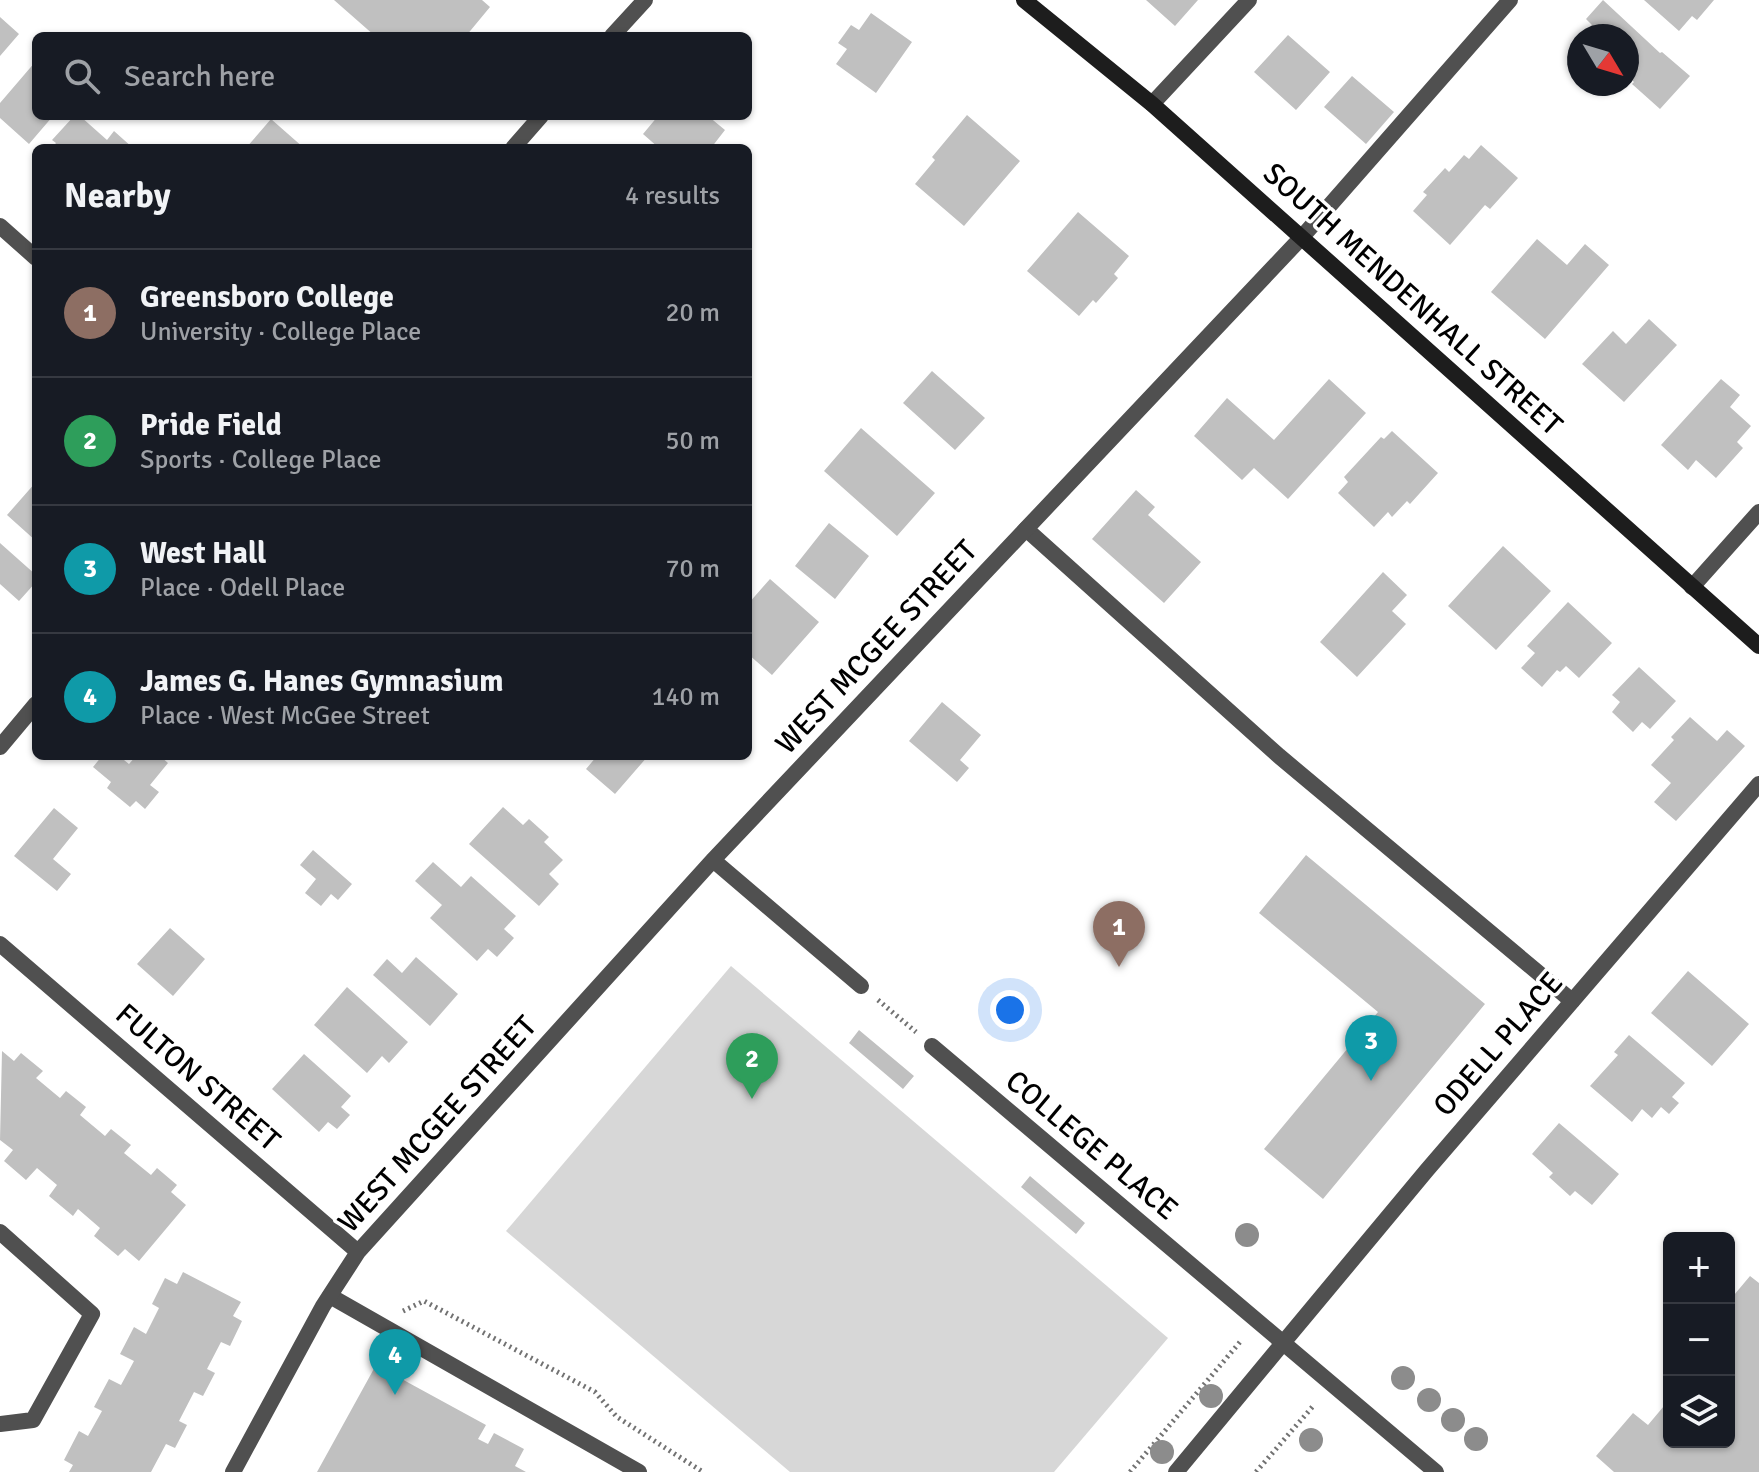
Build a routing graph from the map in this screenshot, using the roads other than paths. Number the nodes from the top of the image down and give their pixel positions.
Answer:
1 (645, 0) edge
2 (1024, 0) edge
3 (1249, 0) edge
4 (1510, 0) edge
5 (616, 32) edge
6 (1152, 104) junction
7 (538, 120) edge
8 (516, 144) edge
9 (0, 226) edge
10 (1302, 237) junction
11 (32, 254) edge
12 (1759, 512) edge
13 (1026, 529) junction
14 (1692, 587) junction
15 (1759, 646) edge
16 (32, 709) edge
17 (0, 747) edge
18 (1759, 784) edge
19 (713, 860) junction
20 (0, 944) edge
21 (861, 986) road end
22 (1572, 1001) junction
23 (932, 1046) road end
24 (0, 1232) edge
25 (358, 1252) junction
26 (330, 1296) junction
27 (1283, 1343) junction
28 (0, 1424) edge
29 (233, 1472) edge
30 (639, 1472) edge
31 (1176, 1472) edge
32 (1436, 1472) edge

1 - 5 street
2 - 6 street, SOUTH MENDENHALL STREET
3 - 6 street
4 - 10 street, WEST MCGEE STREET
6 - 10 street, SOUTH MENDENHALL STREET
7 - 8 street
9 - 11 street
10 - 13 street, WEST MCGEE STREET
10 - 14 street, SOUTH MENDENHALL STREET
12 - 14 street
13 - 19 street, WEST MCGEE STREET
13 - 22 street
14 - 15 street, SOUTH MENDENHALL STREET
16 - 17 street
18 - 22 street, ODELL PLACE
19 - 21 street
19 - 25 street, WEST MCGEE STREET
20 - 25 street, FULTON STREET
22 - 27 street, ODELL PLACE
23 - 27 street, COLLEGE PLACE
24 - 28 street
25 - 26 street, WEST MCGEE STREET
26 - 29 street, WEST MCGEE STREET
26 - 30 street
27 - 31 street, ODELL PLACE
27 - 32 street, COLLEGE PLACE

